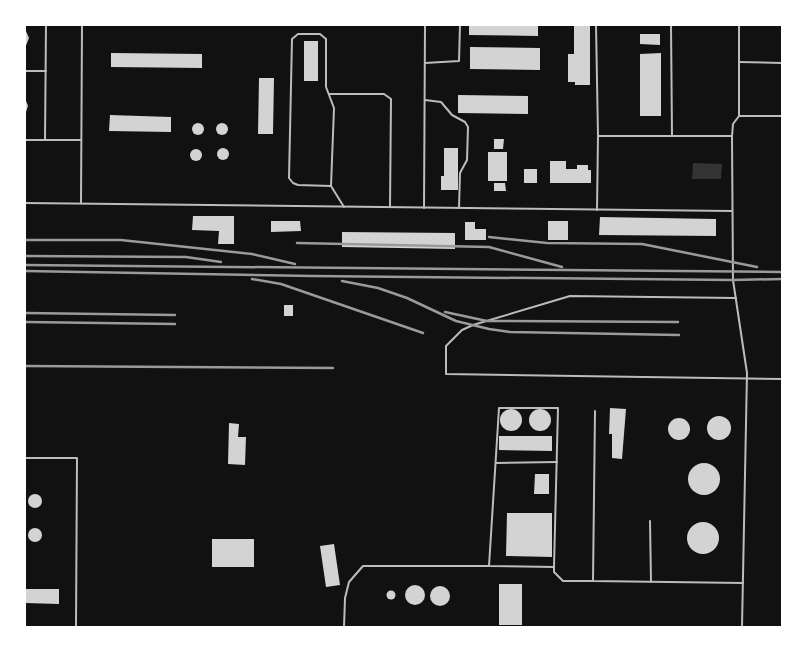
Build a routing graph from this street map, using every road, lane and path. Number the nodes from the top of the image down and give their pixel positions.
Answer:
1 (46, 25) edge
2 (82, 25) edge
3 (425, 25) edge
4 (460, 25) edge
5 (596, 25) edge
6 (672, 25) edge
7 (739, 25) edge
8 (739, 62) junction
9 (425, 63) junction
10 (782, 63) edge
11 (25, 71) edge
12 (46, 71) junction
13 (329, 94) junction
14 (425, 100) junction
15 (739, 116) junction
16 (782, 116) edge
17 (598, 136) junction
18 (672, 136) junction
19 (732, 136) junction
20 (25, 140) edge
21 (45, 140) junction
22 (81, 140) junction
23 (331, 186) junction
24 (25, 202) edge
25 (81, 203) junction
26 (344, 206) junction
27 (390, 207) junction
28 (424, 208) junction
29 (459, 208) junction
30 (597, 210) junction
31 (732, 211) junction
32 (736, 298) junction
33 (747, 379) junction
34 (782, 379) edge
35 (595, 411) dead end
36 (25, 458) edge
37 (557, 462) junction
38 (496, 463) junction
39 (650, 521) dead end
40 (489, 566) junction
41 (554, 567) junction
42 (593, 581) junction
43 (651, 582) junction
44 (743, 583) junction
45 (76, 627) edge
46 (344, 627) edge
47 (742, 627) edge

1 - 12 lane
2 - 22 lane
3 - 9 lane
4 - 9 lane
5 - 17 lane
6 - 18 lane
7 - 8 lane
8 - 10 lane
8 - 15 lane
9 - 14 lane
11 - 12 lane
12 - 21 lane
13 - 23 lane
13 - 23 lane
13 - 27 lane
14 - 28 lane
14 - 29 lane
15 - 16 lane
15 - 19 lane
17 - 18 lane
17 - 30 lane
18 - 19 lane
19 - 31 lane
20 - 21 lane
21 - 22 lane
22 - 25 lane
23 - 26 lane
24 - 25 lane
25 - 26 lane
26 - 27 lane
27 - 28 lane
28 - 29 lane
29 - 30 lane
30 - 31 lane
31 - 32 lane
32 - 33 lane
32 - 33 lane
33 - 34 lane
33 - 44 lane
35 - 42 lane
36 - 45 lane
37 - 38 lane
37 - 38 lane
37 - 41 lane
38 - 40 lane
39 - 43 lane
40 - 41 lane
40 - 46 lane
41 - 42 lane
42 - 43 lane
43 - 44 lane
44 - 47 lane

